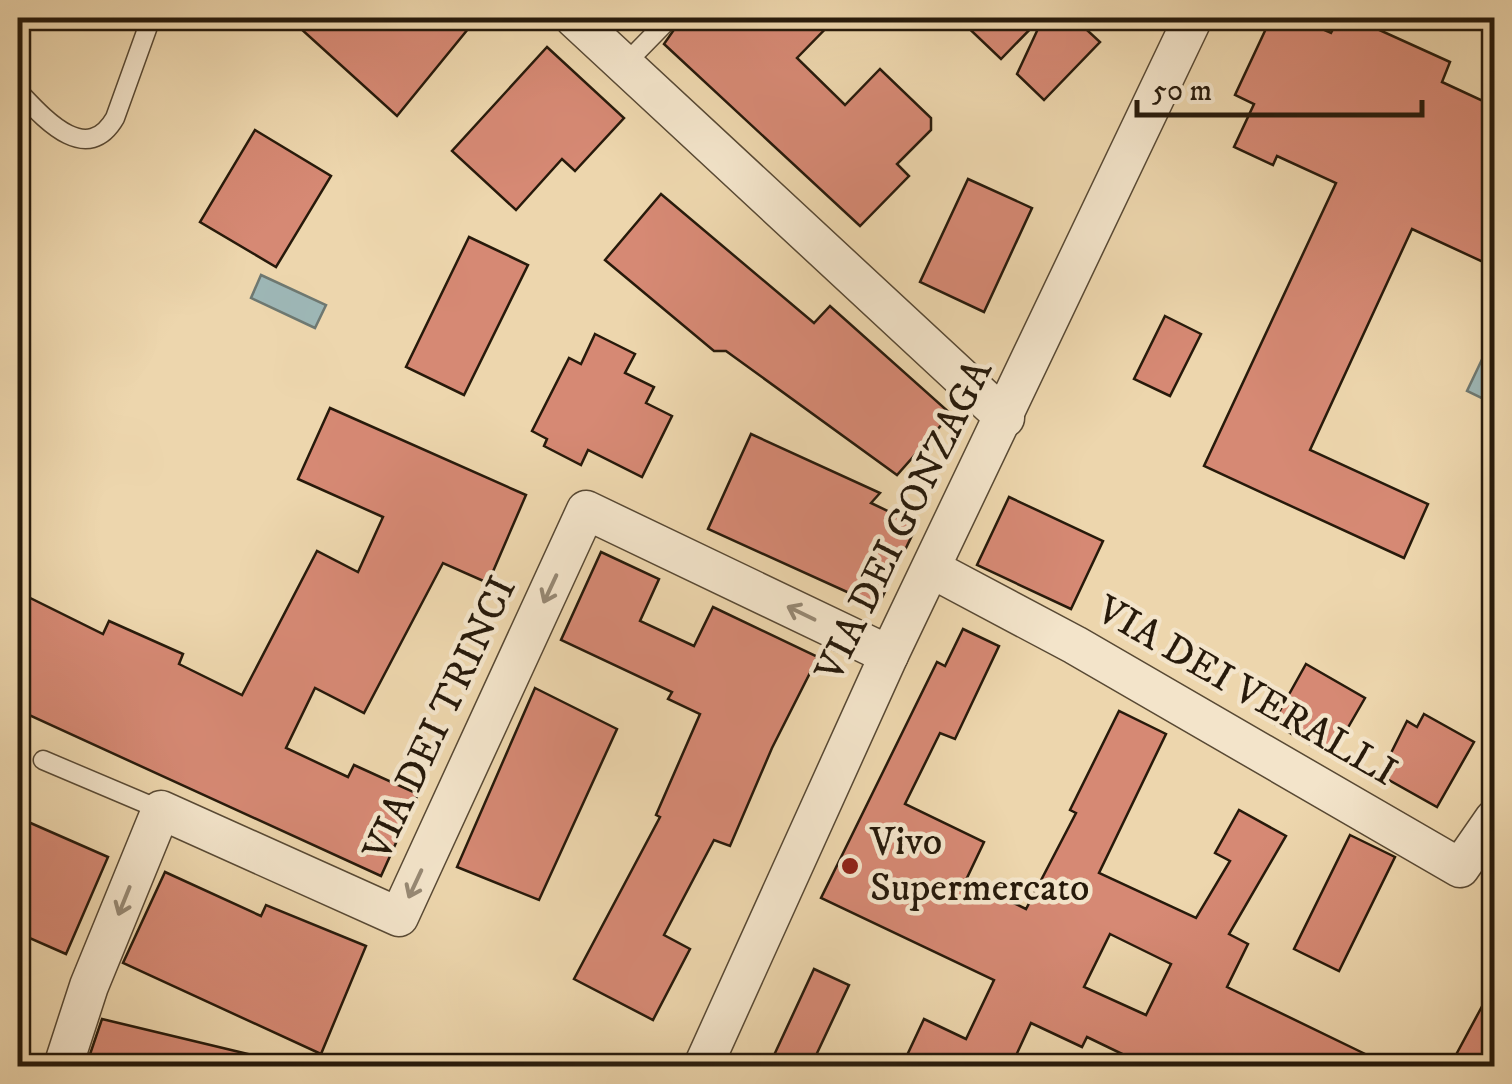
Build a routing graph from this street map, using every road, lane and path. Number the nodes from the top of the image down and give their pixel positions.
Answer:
1 (151, 18) edge
2 (574, 18) edge
3 (670, 18) edge
4 (1193, 18) edge
5 (625, 64) junction
6 (18, 91) edge
7 (1005, 418) junction
8 (932, 569) junction
9 (889, 656) junction
10 (43, 760) dead end
11 (161, 810) junction
12 (1494, 819) edge
13 (63, 1066) edge
14 (703, 1066) edge

1 - 6 lane
2 - 5 street
3 - 5 lane
4 - 7 street, VIA DEI GONZAGA
5 - 7 street
7 - 8 street, VIA DEI GONZAGA
8 - 9 street, VIA DEI GONZAGA
8 - 12 street, VIA DEI VERALLI
9 -> 11 street, VIA DEI TRINCI
9 - 14 street, VIA DEI GONZAGA
10 - 11 lane, VIA DEI TRINCI
11 -> 13 street

